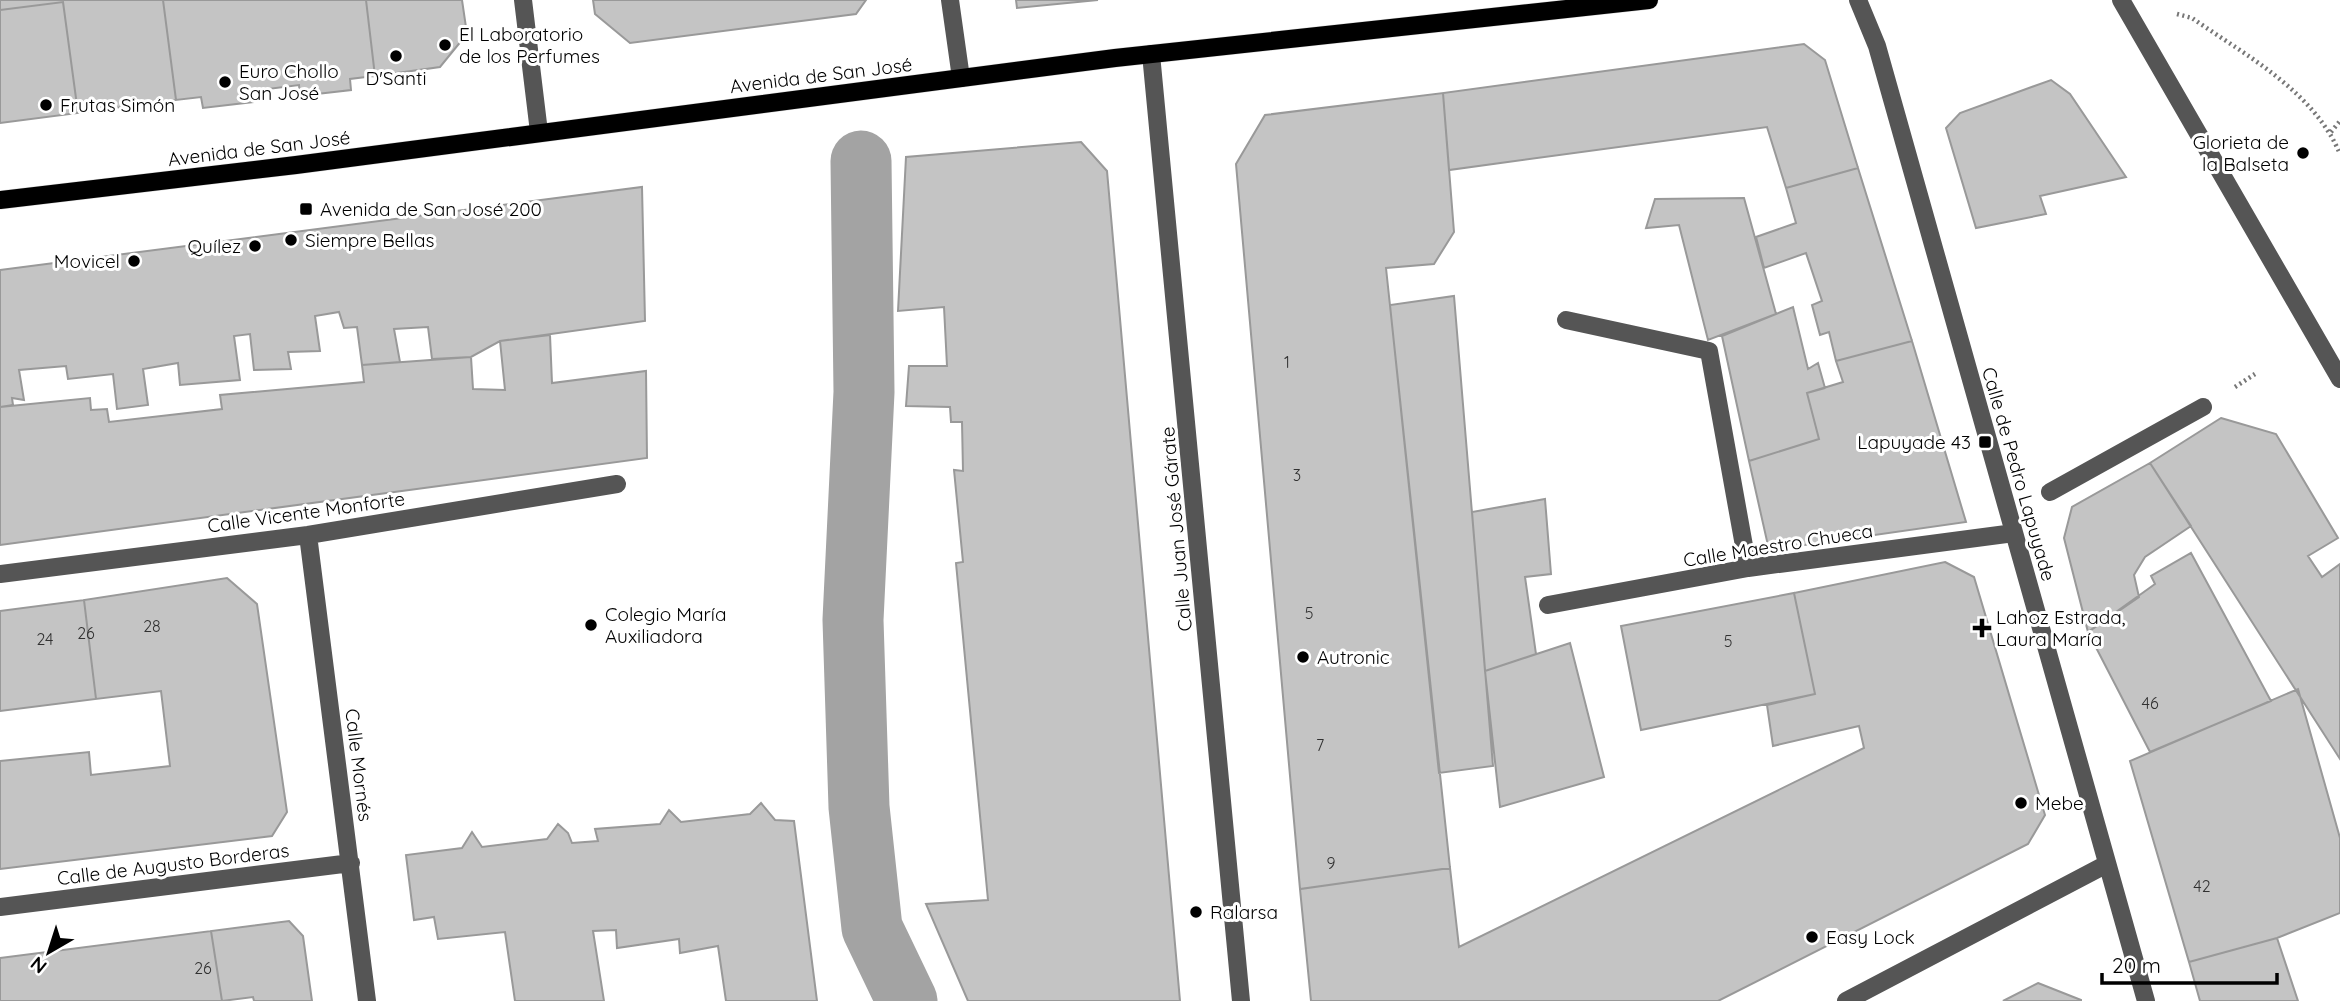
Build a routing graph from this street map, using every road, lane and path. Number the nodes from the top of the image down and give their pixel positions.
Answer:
1 (523, 0) edge
2 (950, 0) edge
3 (1649, 0) edge
4 (1858, 0) edge
5 (2121, 0) edge
6 (2168, 13) dead end
7 (1151, 54) junction
8 (961, 78) junction
9 (2340, 121) edge
10 (539, 132) junction
11 (2331, 132) junction
12 (2340, 154) edge
13 (0, 200) edge
14 (1566, 320) dead end
15 (2340, 379) edge
16 (2203, 407) dead end
17 (617, 484) dead end
18 (2050, 492) dead end
19 (2014, 533) junction
20 (308, 535) junction
21 (1748, 568) junction
22 (0, 574) edge
23 (1548, 604) dead end
24 (351, 863) junction
25 (2107, 864) junction
26 (0, 907) edge
27 (367, 1001) edge
28 (1241, 1001) edge
29 (1846, 1001) edge
30 (2146, 1001) edge

1 - 10 street
2 - 8 street
3 - 7 main road, Avenida de San José
4 - 19 street, Calle de Pedro Lapuyade
5 - 15 street
6 - 11 path
7 - 8 main road, Avenida de San José
7 - 28 street, Calle Juan José Gárate
8 - 10 main road, Avenida de San José
9 - 11 path
10 - 13 main road, Avenida de San José
11 - 12 path
14 - 21 street
16 - 18 street
17 - 20 street, Calle Vicente Monforte
19 - 21 street, Calle Maestro Chueca
19 - 25 street, Calle de Pedro Lapuyade
20 - 22 street, Calle Vicente Monforte
20 - 24 street, Calle Mornés
21 - 23 street, Calle Maestro Chueca
24 - 26 street, Calle de Augusto Borderas
24 - 27 street, Calle Mornés
25 - 29 street
25 - 30 street, Calle de Pedro Lapuyade

